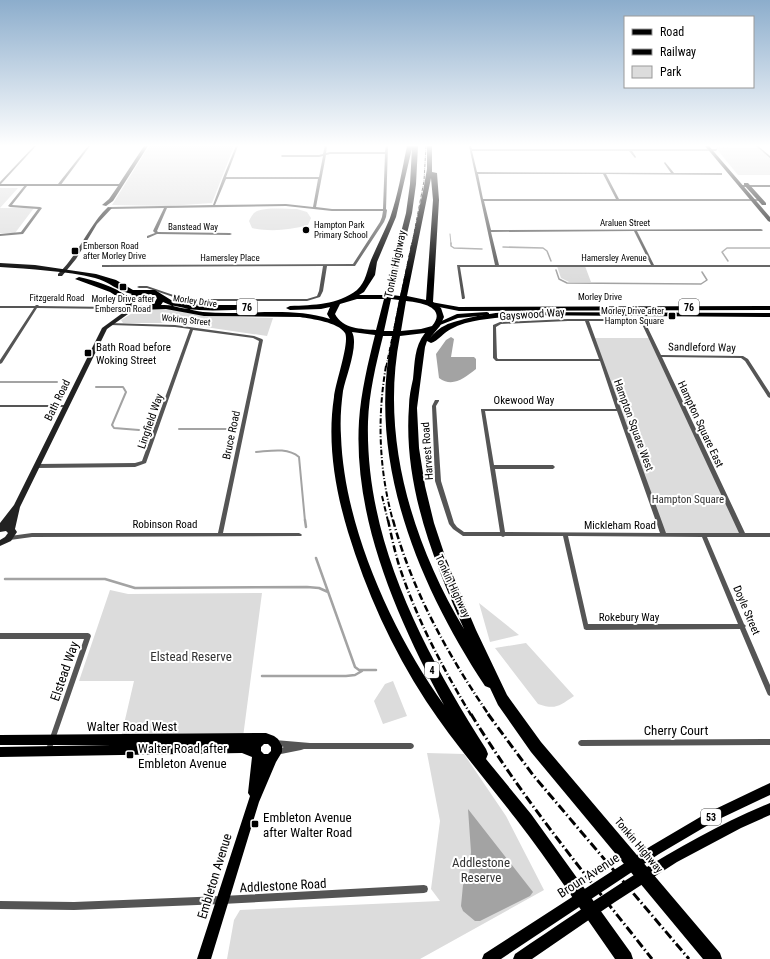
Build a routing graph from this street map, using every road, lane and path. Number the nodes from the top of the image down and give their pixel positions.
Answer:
1 (22, 191) edge
2 (118, 191) edge
3 (219, 191) edge
4 (317, 191) edge
5 (386, 191) edge
6 (399, 191) edge
7 (412, 191) edge
8 (427, 191) edge
9 (435, 191) edge
10 (480, 191) edge
11 (613, 191) edge
12 (745, 191) edge
13 (752, 191) edge
14 (482, 200) junction
15 (618, 200) junction
16 (752, 200) junction
17 (760, 200) junction
18 (111, 205) junction
19 (214, 205) junction
20 (166, 208) junction
21 (314, 208) junction
22 (385, 210) junction
23 (770, 212) edge
24 (101, 215) junction
25 (770, 220) edge
26 (635, 230) junction
27 (762, 230) dead end
28 (489, 231) junction
29 (157, 233) junction
30 (230, 234) dead end
31 (0, 235) edge
32 (148, 237) dead end
33 (0, 265) edge
34 (103, 266) dead end
35 (325, 266) junction
36 (496, 266) junction
37 (653, 266) junction
38 (770, 266) edge
39 (372, 268) junction
40 (0, 269) edge
41 (60, 273) junction
42 (140, 290) junction
43 (161, 297) junction
44 (348, 298) junction
45 (464, 298) dead end
46 (129, 303) junction
47 (335, 304) junction
48 (430, 304) junction
49 (37, 306) junction
50 (0, 307) edge
51 (609, 307) junction
52 (113, 308) dead end
53 (144, 308) junction
54 (283, 308) junction
55 (770, 308) edge
56 (126, 313) junction
57 (512, 314) junction
58 (770, 315) edge
59 (613, 318) junction
60 (587, 320) junction
61 (642, 321) joint
62 (110, 324) junction
63 (338, 325) junction
64 (437, 325) junction
65 (192, 328) junction
66 (260, 339) joint
67 (660, 356) junction
68 (601, 360) junction
69 (0, 364) edge
70 (418, 369) junction
71 (770, 397) edge
72 (437, 401) dead end
73 (0, 406) edge
74 (66, 406) junction
75 (619, 410) junction
76 (36, 466) junction
77 (492, 467) junction
78 (553, 467) dead end
79 (17, 506) junction
80 (0, 529) edge
81 (470, 534) joint
82 (220, 535) junction
83 (299, 535) dead end
84 (503, 535) junction
85 (565, 535) junction
86 (664, 535) junction
87 (704, 535) junction
88 (743, 535) junction
89 (770, 535) edge
90 (6, 538) edge
91 (742, 626) junction
92 (0, 636) edge
93 (770, 693) edge
94 (503, 701) junction
95 (264, 739) junction
96 (0, 740) edge
97 (52, 740) junction
98 (770, 742) edge
99 (581, 743) dead end
100 (411, 746) dead end
101 (274, 751) junction
102 (0, 752) edge
103 (48, 752) junction
104 (257, 755) junction
105 (770, 788) edge
106 (253, 802) junction
107 (770, 809) edge
108 (526, 818) junction
109 (424, 889) dead end
110 (222, 900) junction
111 (0, 905) edge
112 (204, 959) edge
113 (489, 959) edge
114 (520, 959) edge
115 (625, 959) edge
116 (714, 959) edge

1 - 31 street
2 - 18 street
3 - 19 street
4 - 21 street
5 - 22 street
6 - 39 highway
7 - 108 highway, Tonkin Highway / 4
8 - 94 highway, Tonkin Highway
9 - 48 highway
10 - 14 street
11 - 15 street
12 - 16 main road
13 - 17 main road
14 - 15 street
14 - 28 street
15 - 16 street
16 - 17 street
16 - 25 main road
17 - 23 main road
18 - 20 street
18 - 24 street
18 - 24 street
19 - 20 street
19 - 21 street
20 - 29 street, Banstead Way
21 - 22 street
22 - 35 street, Hamersley Place
24 - 41 street
26 - 27 street, Araluen Street
26 - 28 street, Araluen Street
26 - 37 street
28 - 36 street
29 - 30 street, Banstead Way
29 - 32 street, Banstead Way
33 - 41 highway
34 - 35 street, Hamersley Place
35 - 42 street
36 - 37 street, Hamersley Avenue
36 - 45 street, Hamersley Avenue
37 - 38 street, Hamersley Avenue
39 - 44 highway
39 - 54 highway
40 - 41 highway
41 - 42 highway
41 - 46 highway
42 - 43 highway, Morley Drive
42 - 46 highway
43 - 53 highway
43 - 54 highway, Morley Drive / 76
44 - 47 highway, 76
44 - 48 highway, 76
46 - 53 highway
46 - 56 street
47 - 54 highway, Morley Drive / 76
47 - 63 highway
48 - 51 main road, Morley Drive / 76
48 - 64 highway
49 - 50 street, Fitzgerald Road
49 - 52 street, Fitzgerald Road
49 - 69 street
51 - 55 main road, Morley Drive / 76
51 - 59 street
53 - 56 street, Bath Road
53 - 63 highway, Morley Drive / 76
56 - 62 street, Bath Road
57 - 59 main road, Morley Drive / 76
57 - 64 main road, Morley Drive / 76
57 - 70 highway
58 - 59 main road, Morley Drive / 76
59 - 60 street, Gayswood Way
59 - 61 street, Gayswood Way
60 - 68 street, Hampton Square West
60 - 68 street, Gayswood Way
61 - 67 street, Hampton Square East
62 - 65 street, Woking Street
62 - 74 street, Bath Road
63 - 64 highway, 76
63 - 108 highway
64 - 70 highway
65 - 66 street, Woking Street
65 - 76 street, Lingfield Way
66 - 82 street, Bruce Road
67 - 71 street, Sandleford Way
67 - 88 street, Hampton Square East
68 - 75 street, Hampton Square West
70 - 94 highway
72 - 81 street, Harvest Road
73 - 74 street
74 - 76 street, Bath Road
75 - 77 street, Okewood Way
75 - 86 street, Hampton Square West
76 - 79 street, Bath Road
77 - 78 street
77 - 84 street, Okewood Way
79 - 80 street, Bath Road
79 - 90 street, Bath Road
80 - 90 street, Robinson Road
81 - 84 street, Mickleham Road
82 - 83 street, Robinson Road
82 - 90 street, Robinson Road
84 - 85 street, Mickleham Road
85 - 86 street, Mickleham Road
85 - 91 street, Rokebury Way
86 - 87 street, Mickleham Road
87 - 88 street, Mickleham Road
87 - 91 street, Doyle Street
88 - 89 street, Mickleham Road
91 - 93 street, Doyle Street
92 - 97 street, Elstead Way
94 - 116 highway, Tonkin Highway
95 - 97 main road, Walter Road West
95 - 101 main road
95 - 104 main road
96 - 97 main road, Walter Road West
97 - 103 street, Elstead Way
98 - 99 street, Cherry Court
100 - 101 street
101 - 104 main road
101 - 106 main road, Embleton Avenue
102 - 103 main road, Walter Road West
103 - 104 main road, Walter Road West
104 - 106 main road, Embleton Avenue
105 - 113 main road, Broun Avenue / 53
106 - 110 main road, Embleton Avenue
107 - 114 main road, 53
108 - 115 highway, Tonkin Highway / 4
109 - 110 street, Addlestone Road
110 - 111 street, Addlestone Road
110 - 112 main road, Embleton Avenue

